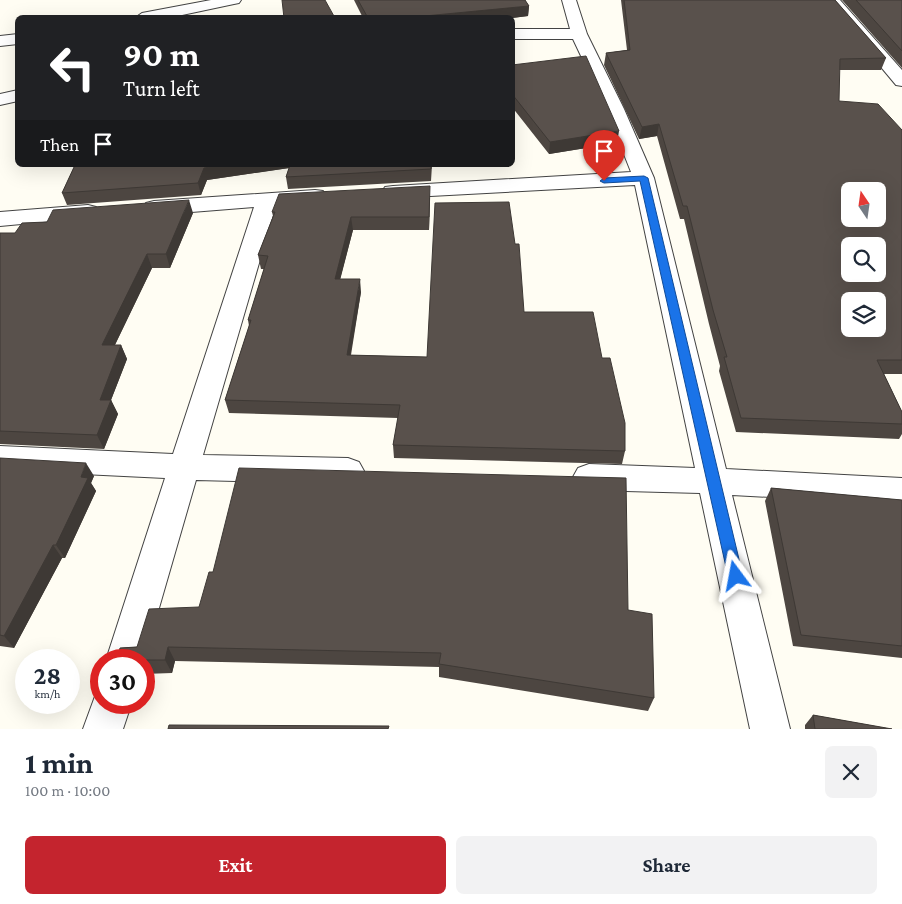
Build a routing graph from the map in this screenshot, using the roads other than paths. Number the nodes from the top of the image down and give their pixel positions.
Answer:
1 (234, 0) edge
2 (569, 0) edge
3 (832, 0) edge
4 (157, 15) edge
5 (515, 34) edge
6 (579, 34) junction
7 (15, 39) edge
8 (0, 41) edge
9 (902, 81) edge
10 (15, 96) edge
11 (0, 100) edge
12 (644, 178) junction
13 (376, 193) edge
14 (337, 195) edge
15 (267, 199) junction
16 (139, 209) edge
17 (109, 211) edge
18 (0, 219) edge
19 (0, 458) edge
20 (185, 467) junction
21 (374, 472) edge
22 (564, 477) edge
23 (714, 481) junction
24 (902, 491) edge
25 (128, 649) edge
26 (108, 714) edge
27 (103, 729) edge
28 (770, 729) edge

1 - 4 street
2 - 6 street
3 - 9 street
5 - 6 street
6 - 12 street
7 - 8 street
10 - 11 street
12 - 13 street
12 - 23 street
14 - 15 street
15 - 16 street
15 - 20 street
17 - 18 street
19 - 20 street
20 - 21 street
20 - 25 street
22 - 23 street
23 - 24 street
23 - 28 street
26 - 27 street

